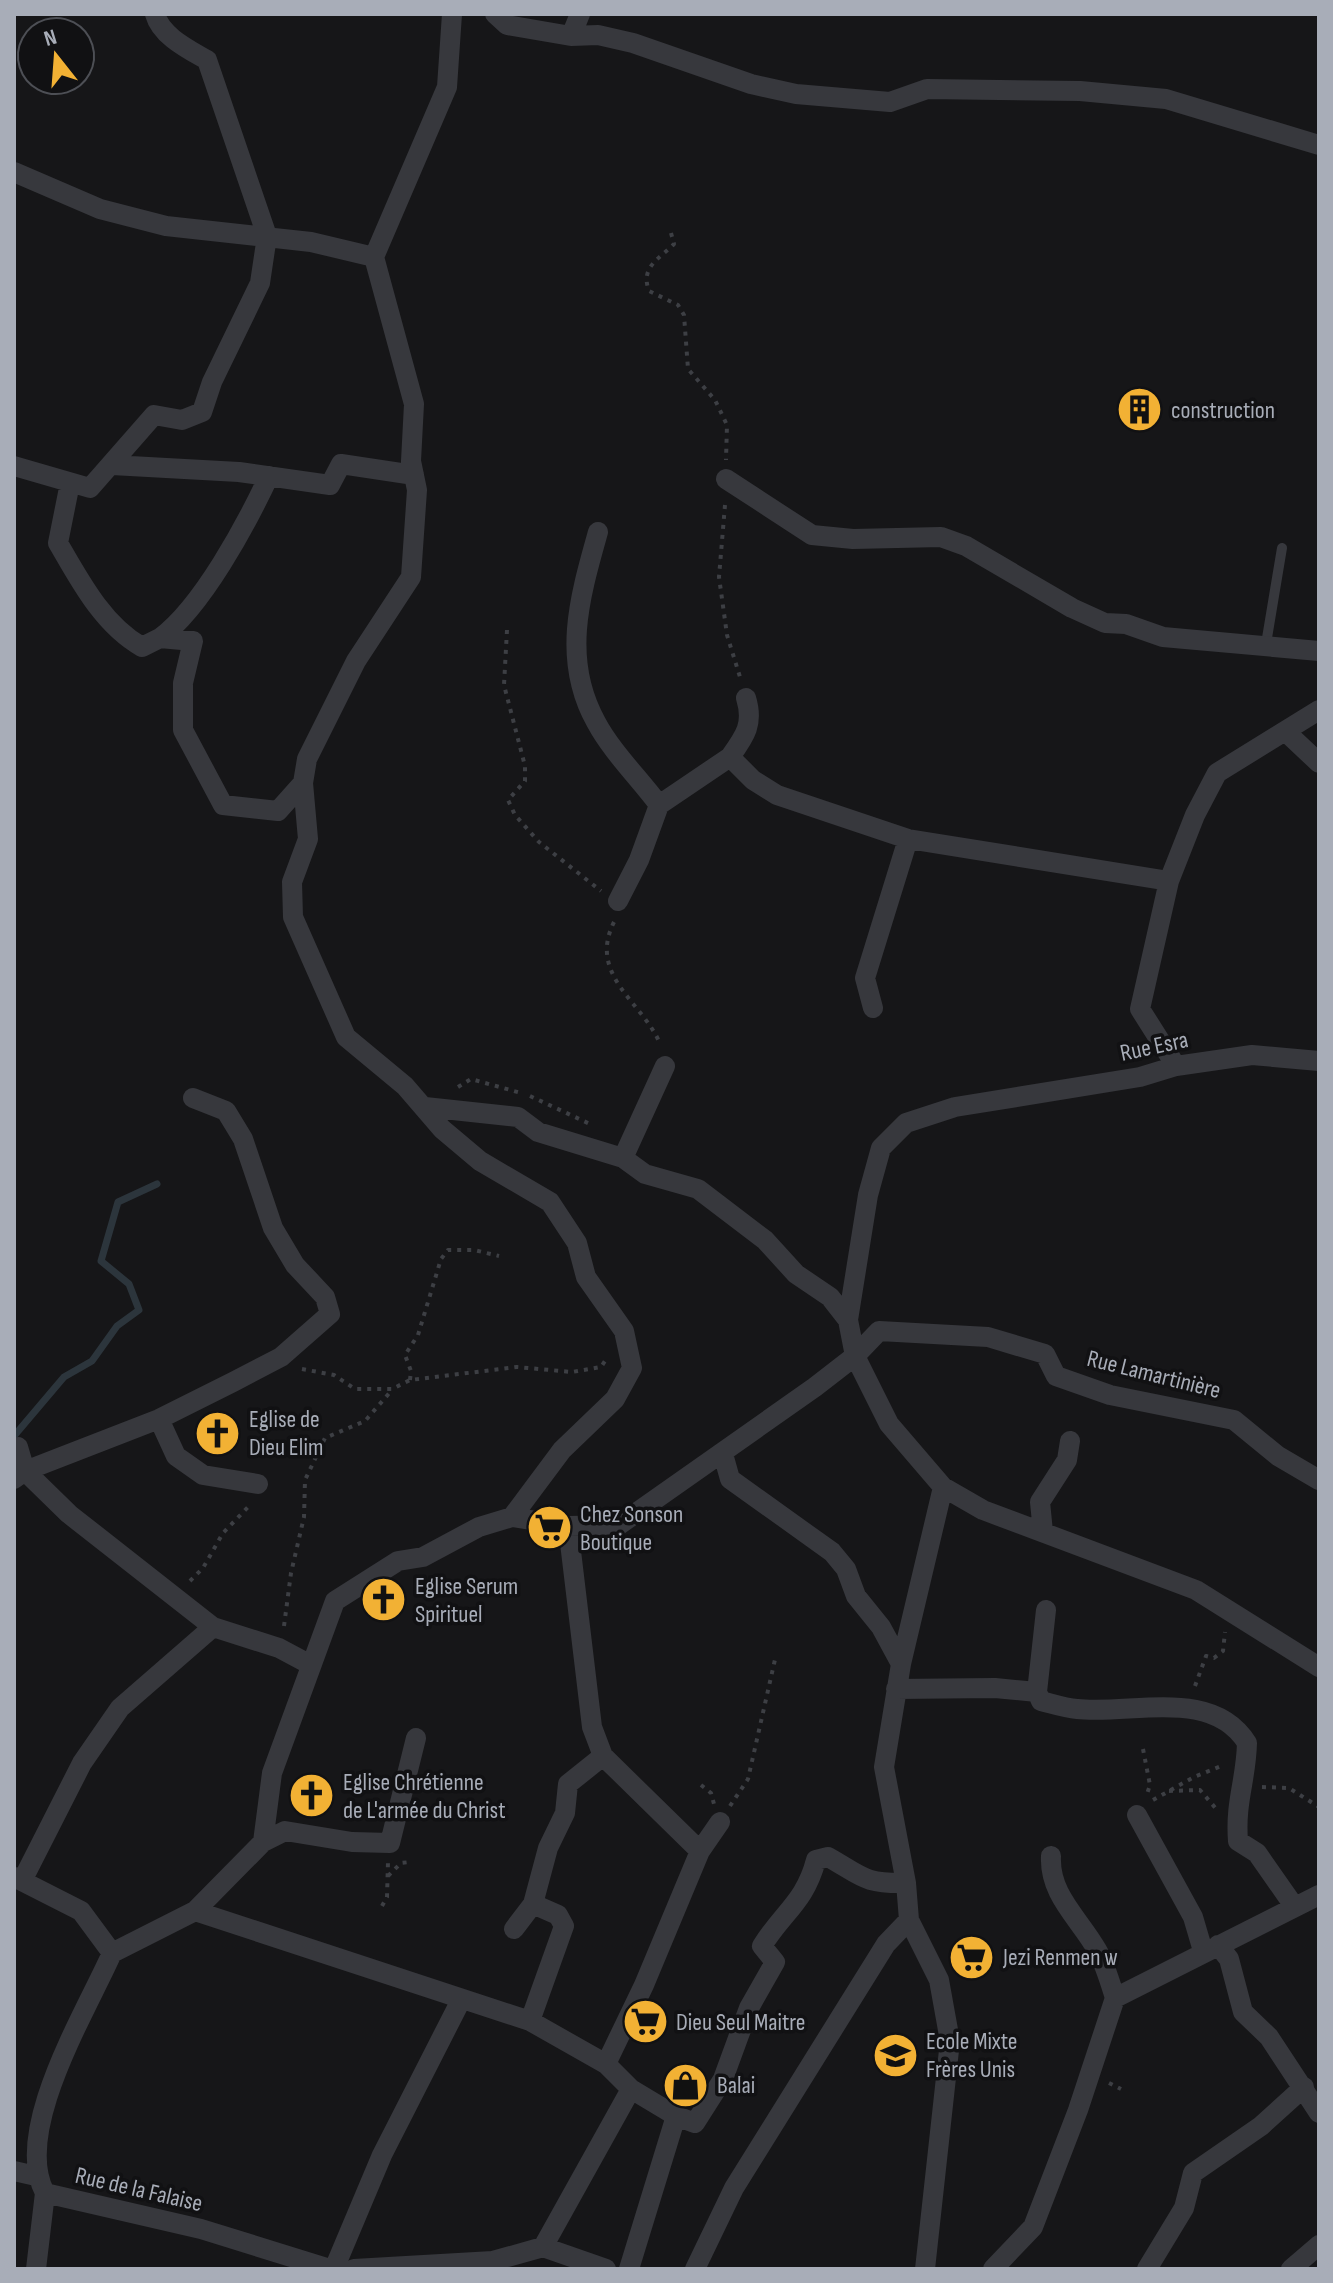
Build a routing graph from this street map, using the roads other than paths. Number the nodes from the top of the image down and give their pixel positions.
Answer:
1 (155, 14) edge
2 (452, 14) edge
3 (495, 14) edge
4 (580, 14) edge
5 (571, 36) junction
6 (1319, 145) edge
7 (14, 172) edge
8 (267, 236) junction
9 (374, 257) junction
10 (112, 465) junction
11 (14, 466) edge
12 (414, 475) junction
13 (269, 476) junction
14 (726, 479) road end
15 (70, 483) junction
16 (598, 532) dead end
17 (1282, 548) dead end
18 (160, 638) junction
19 (1266, 644) junction
20 (1319, 651) edge
21 (746, 698) road end
22 (1319, 710) edge
23 (1285, 731) junction
24 (730, 757) junction
25 (1319, 763) edge
26 (303, 783) junction
27 (659, 805) junction
28 (908, 839) junction
29 (1169, 881) junction
30 (618, 901) road end
31 (873, 1008) dead end
32 (1319, 1061) edge
33 (665, 1066) road end
34 (1176, 1066) junction
35 (193, 1098) dead end
36 (425, 1107) junction
37 (623, 1158) junction
38 (848, 1320) junction
39 (855, 1356) junction
40 (159, 1419) junction
41 (1070, 1441) dead end
42 (18, 1447) dead end
43 (723, 1454) junction
44 (20, 1475) edge
45 (1319, 1480) edge
46 (258, 1484) road end
47 (943, 1487) junction
48 (512, 1517) junction
49 (568, 1526) junction
50 (1043, 1532) junction
51 (1046, 1610) dead end
52 (213, 1627) junction
53 (309, 1664) junction
54 (901, 1664) junction
55 (1319, 1667) edge
56 (896, 1689) junction
57 (1037, 1692) junction
58 (416, 1738) dead end
59 (603, 1756) junction
60 (1137, 1815) dead end
61 (720, 1822) road end
62 (263, 1842) junction
63 (700, 1851) junction
64 (1051, 1856) dead end
65 (18, 1878) edge
66 (906, 1883) junction
67 (1319, 1895) edge
68 (533, 1904) junction
69 (1294, 1906) junction
70 (195, 1911) junction
71 (909, 1920) junction
72 (514, 1929) dead end
73 (1210, 1948) junction
74 (112, 1953) junction
75 (1115, 1998) junction
76 (461, 2000) junction
77 (530, 2021) junction
78 (606, 2064) junction
79 (1304, 2087) junction
80 (631, 2089) junction
81 (1319, 2113) edge
82 (676, 2116) junction
83 (14, 2171) edge
84 (40, 2184) junction
85 (1319, 2245) edge
86 (543, 2247) junction
87 (36, 2269) edge
88 (332, 2269) edge
89 (354, 2269) edge
90 (606, 2269) edge
91 (629, 2269) edge
92 (695, 2269) edge
93 (925, 2269) edge
94 (993, 2269) edge
95 (1147, 2269) edge
96 (1291, 2269) edge

1 - 8 street
2 - 9 street
3 - 5 street
4 - 5 street
5 - 6 street
7 - 8 street
8 - 9 street
8 - 10 street
9 - 12 street
10 - 13 street
10 - 15 street
11 - 15 street
12 - 13 street
12 - 26 street
13 - 18 street
14 - 19 street
15 - 18 street
16 - 27 street
17 - 19 lane
18 - 26 street
19 - 20 street
21 - 24 street
22 - 23 street
23 - 25 street
23 - 29 street
24 - 27 street
24 - 28 street
26 - 36 street
27 - 30 street
28 - 29 street
28 - 31 street
29 - 34 street
32 - 34 street, Rue Esra
33 - 37 street
34 - 38 street, Rue Esra
35 - 40 street
36 - 37 street
36 - 48 street
37 - 38 street
38 - 39 street
39 - 43 street
39 - 45 street, Rue Lamartinière
39 - 47 street
40 - 44 street
40 - 46 street
41 - 50 street
42 - 44 street
43 - 49 street
43 - 54 street
44 - 52 street
47 - 50 street
47 - 54 street
48 - 49 street
48 - 53 street
49 - 59 street
50 - 55 street
51 - 57 street
52 - 53 street
52 - 65 street
53 - 62 street
54 - 56 street
56 - 57 street
56 - 66 street
57 - 69 street
58 - 62 street
59 - 63 street
59 - 68 street
60 - 73 street
61 - 63 street
62 - 70 street
63 - 78 street
64 - 75 street
65 - 74 street
66 - 71 street
66 - 82 street
67 - 69 street
68 - 72 street
68 - 77 street
69 - 73 street
70 - 74 street
70 - 76 street
71 - 92 street
71 - 93 street
73 - 75 street
73 - 79 street
74 - 84 street
75 - 94 street
76 - 77 street
76 - 88 street
77 - 78 street
78 - 80 street
79 - 81 street
79 - 95 street
80 - 82 street
80 - 86 street
82 - 91 street
83 - 84 street, Rue de la Falaise
84 - 87 street
84 - 88 street, Rue de la Falaise
85 - 96 street
86 - 89 street
86 - 90 street

